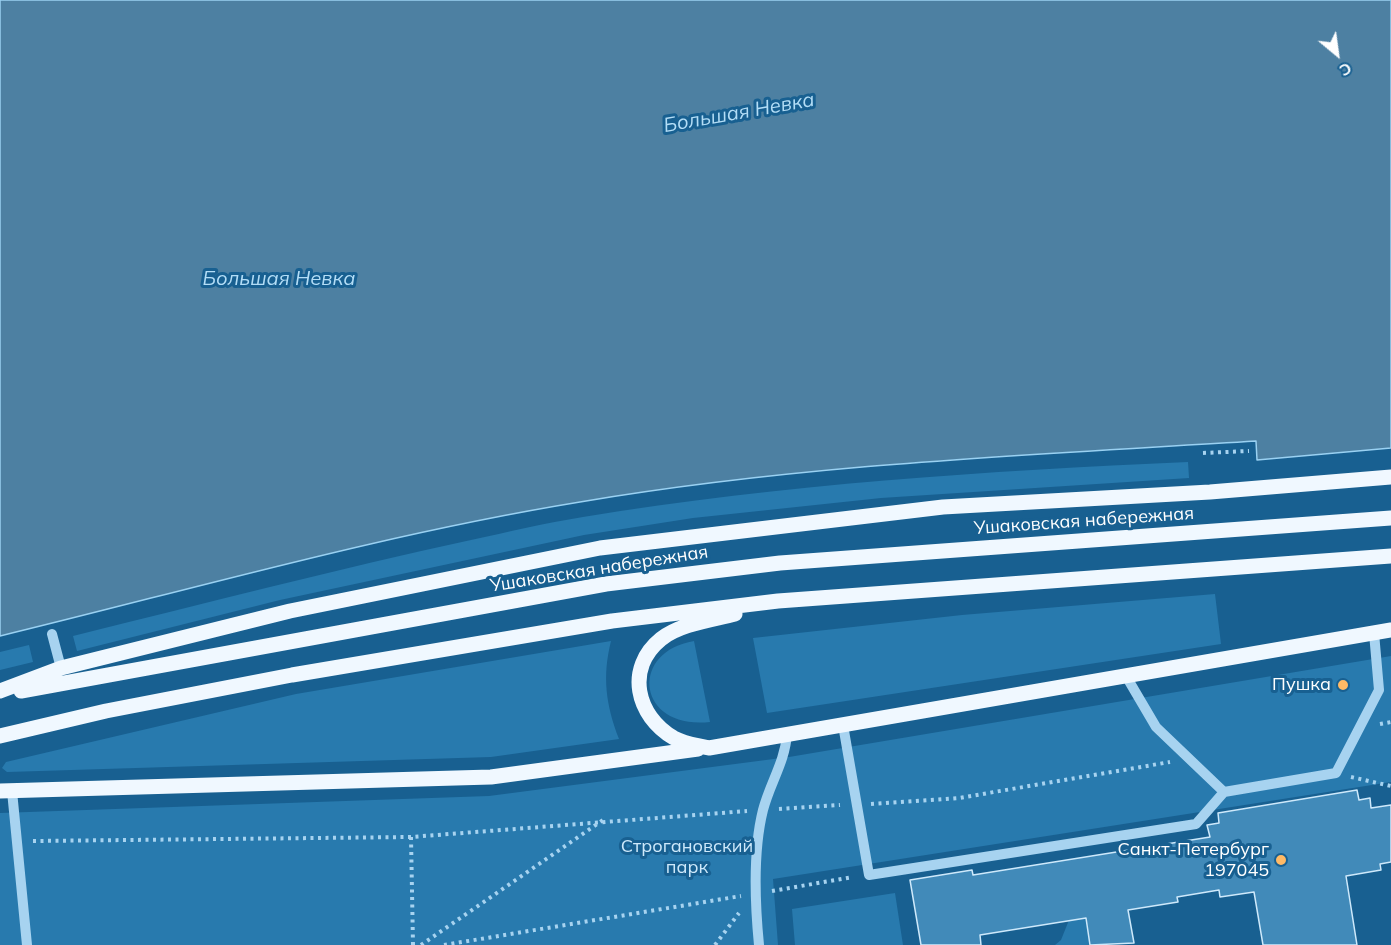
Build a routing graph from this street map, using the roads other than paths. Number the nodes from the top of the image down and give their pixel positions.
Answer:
1 (1391, 477) edge
2 (1391, 518) edge
3 (1391, 556) edge
4 (778, 601) junction
5 (1391, 630) edge
6 (1374, 633) junction
7 (52, 634) dead end
8 (61, 668) junction
9 (1126, 676) junction
10 (0, 693) edge
11 (843, 724) junction
12 (787, 734) junction
13 (0, 736) edge
14 (710, 748) junction
15 (6, 791) edge
16 (1224, 792) junction
17 (27, 945) edge
18 (759, 945) edge

1 - 8 main road
2 - 10 main road, Ушаковская набережная
3 - 4 main road
4 - 13 main road
4 - 14 main road
5 - 6 main road
6 - 9 main road
6 - 16 lane
7 - 8 lane
8 - 10 main road
9 - 11 main road
9 - 16 lane
11 - 12 main road
11 - 16 lane
12 - 14 main road
12 - 18 lane
14 - 15 main road
15 - 17 lane

